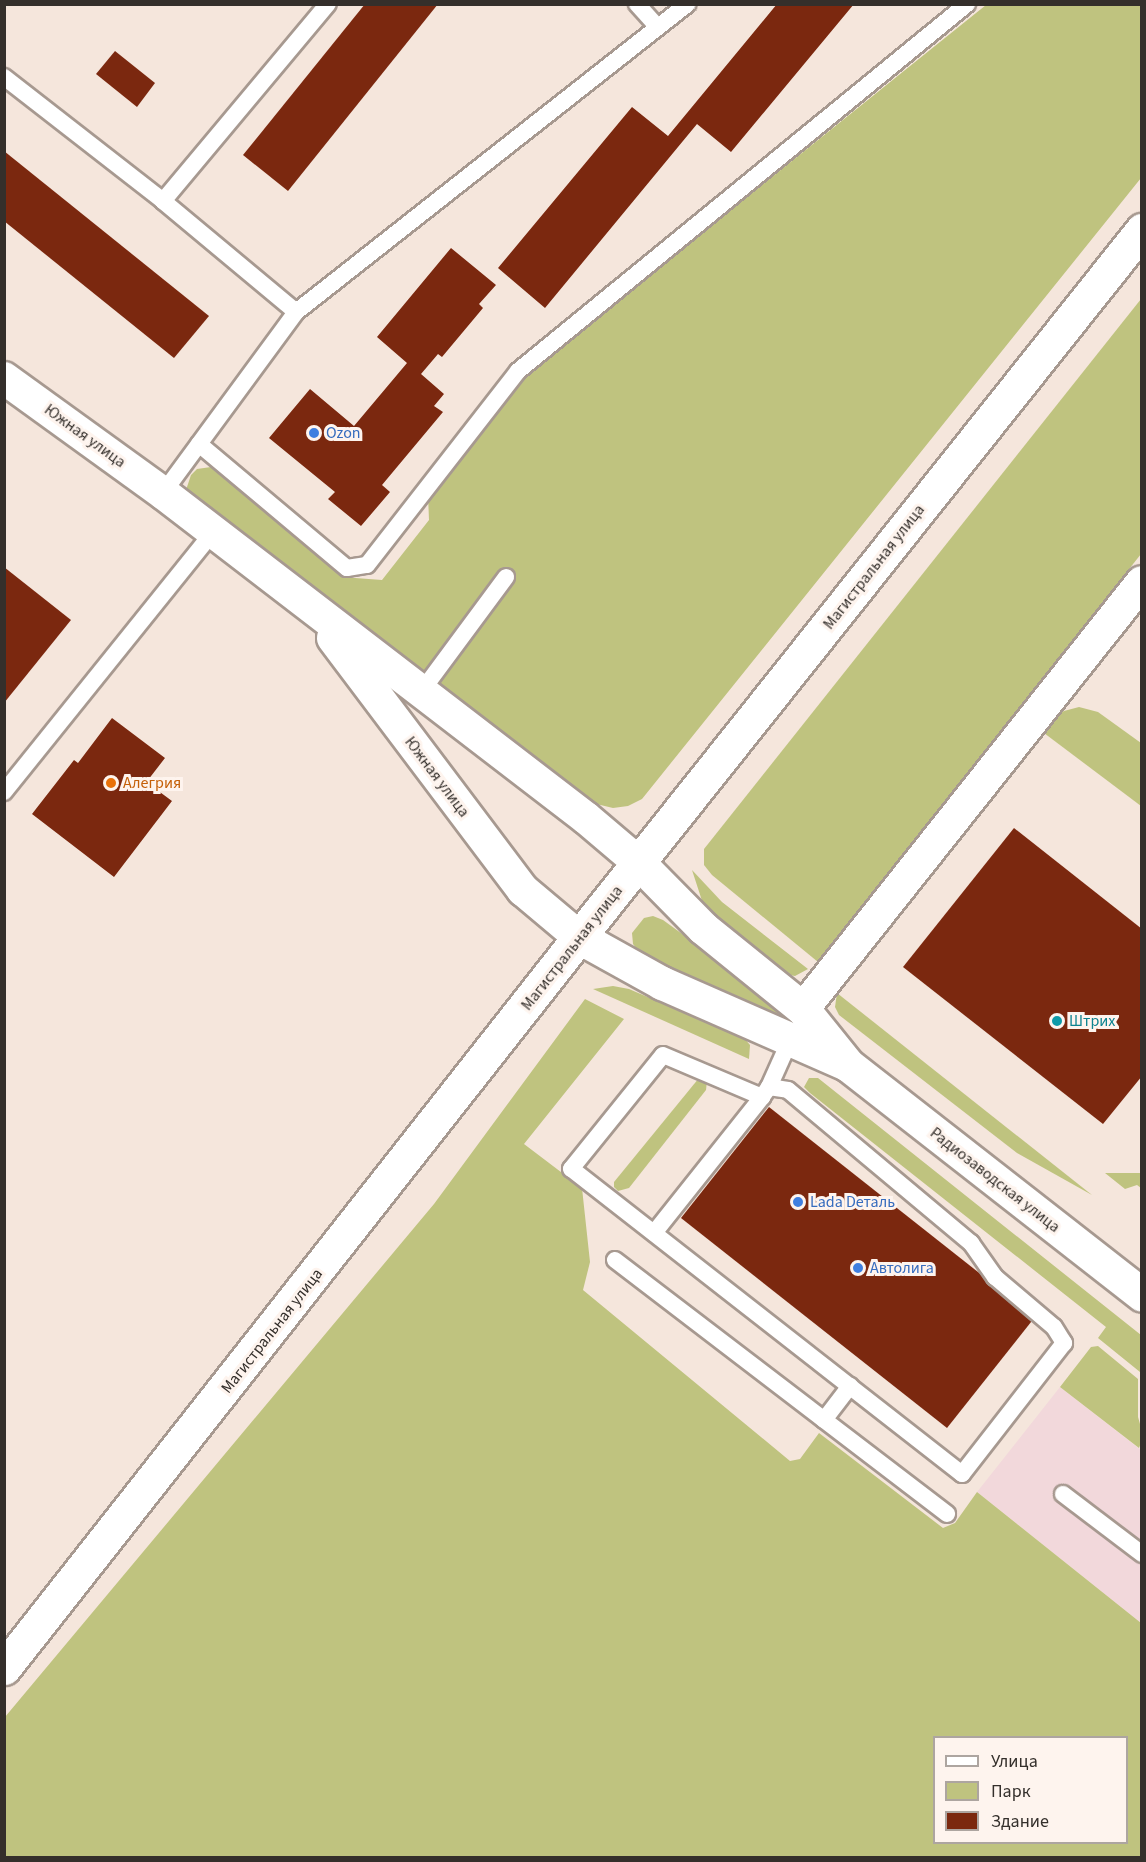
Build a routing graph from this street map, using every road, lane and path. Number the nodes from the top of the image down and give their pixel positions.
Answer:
1 (328, 4) edge
2 (637, 4) edge
3 (687, 4) edge
4 (967, 4) edge
5 (657, 27) junction
6 (4, 77) edge
7 (163, 201) junction
8 (1142, 230) edge
9 (296, 312) junction
10 (4, 378) edge
11 (199, 444) junction
12 (163, 493) junction
13 (213, 532) junction
14 (506, 577) dead end
15 (1142, 582) edge
16 (307, 604) junction
17 (421, 692) junction
18 (4, 792) edge
19 (639, 863) junction
20 (579, 937) junction
21 (803, 1009) junction
22 (790, 1040) junction
23 (848, 1065) junction
24 (765, 1092) junction
25 (654, 1233) junction
26 (615, 1260) dead end
27 (1142, 1295) edge
28 (850, 1386) junction
29 (824, 1420) junction
30 (1063, 1494) dead end
31 (947, 1515) dead end
32 (1142, 1554) edge
33 (4, 1668) edge

1 - 7 lane
2 - 5 lane
3 - 5 lane
4 - 11 lane
5 - 9 lane
6 - 7 lane
7 - 9 lane
8 - 19 main road, Магистральная улица
9 - 11 lane
10 - 12 street, Южная улица
11 - 12 lane
12 - 13 street, Южная улица
13 - 16 street, Южная улица
13 - 18 lane
14 - 17 lane
15 - 21 street
16 - 17 street, Южная улица
16 - 20 street, Южная улица
17 - 19 street, Южная улица
19 - 20 main road, Магистральная улица
19 - 21 main road, Радиозаводская улица
20 - 22 main road, Радиозаводская улица
20 - 33 main road, Магистральная улица
21 - 23 main road, Радиозаводская улица
22 - 23 main road, Радиозаводская улица
22 - 24 lane
23 - 27 main road, Радиозаводская улица
24 - 25 lane
24 - 25 lane
24 - 28 lane
25 - 28 lane
26 - 29 lane
28 - 29 lane
29 - 31 lane
30 - 32 lane

